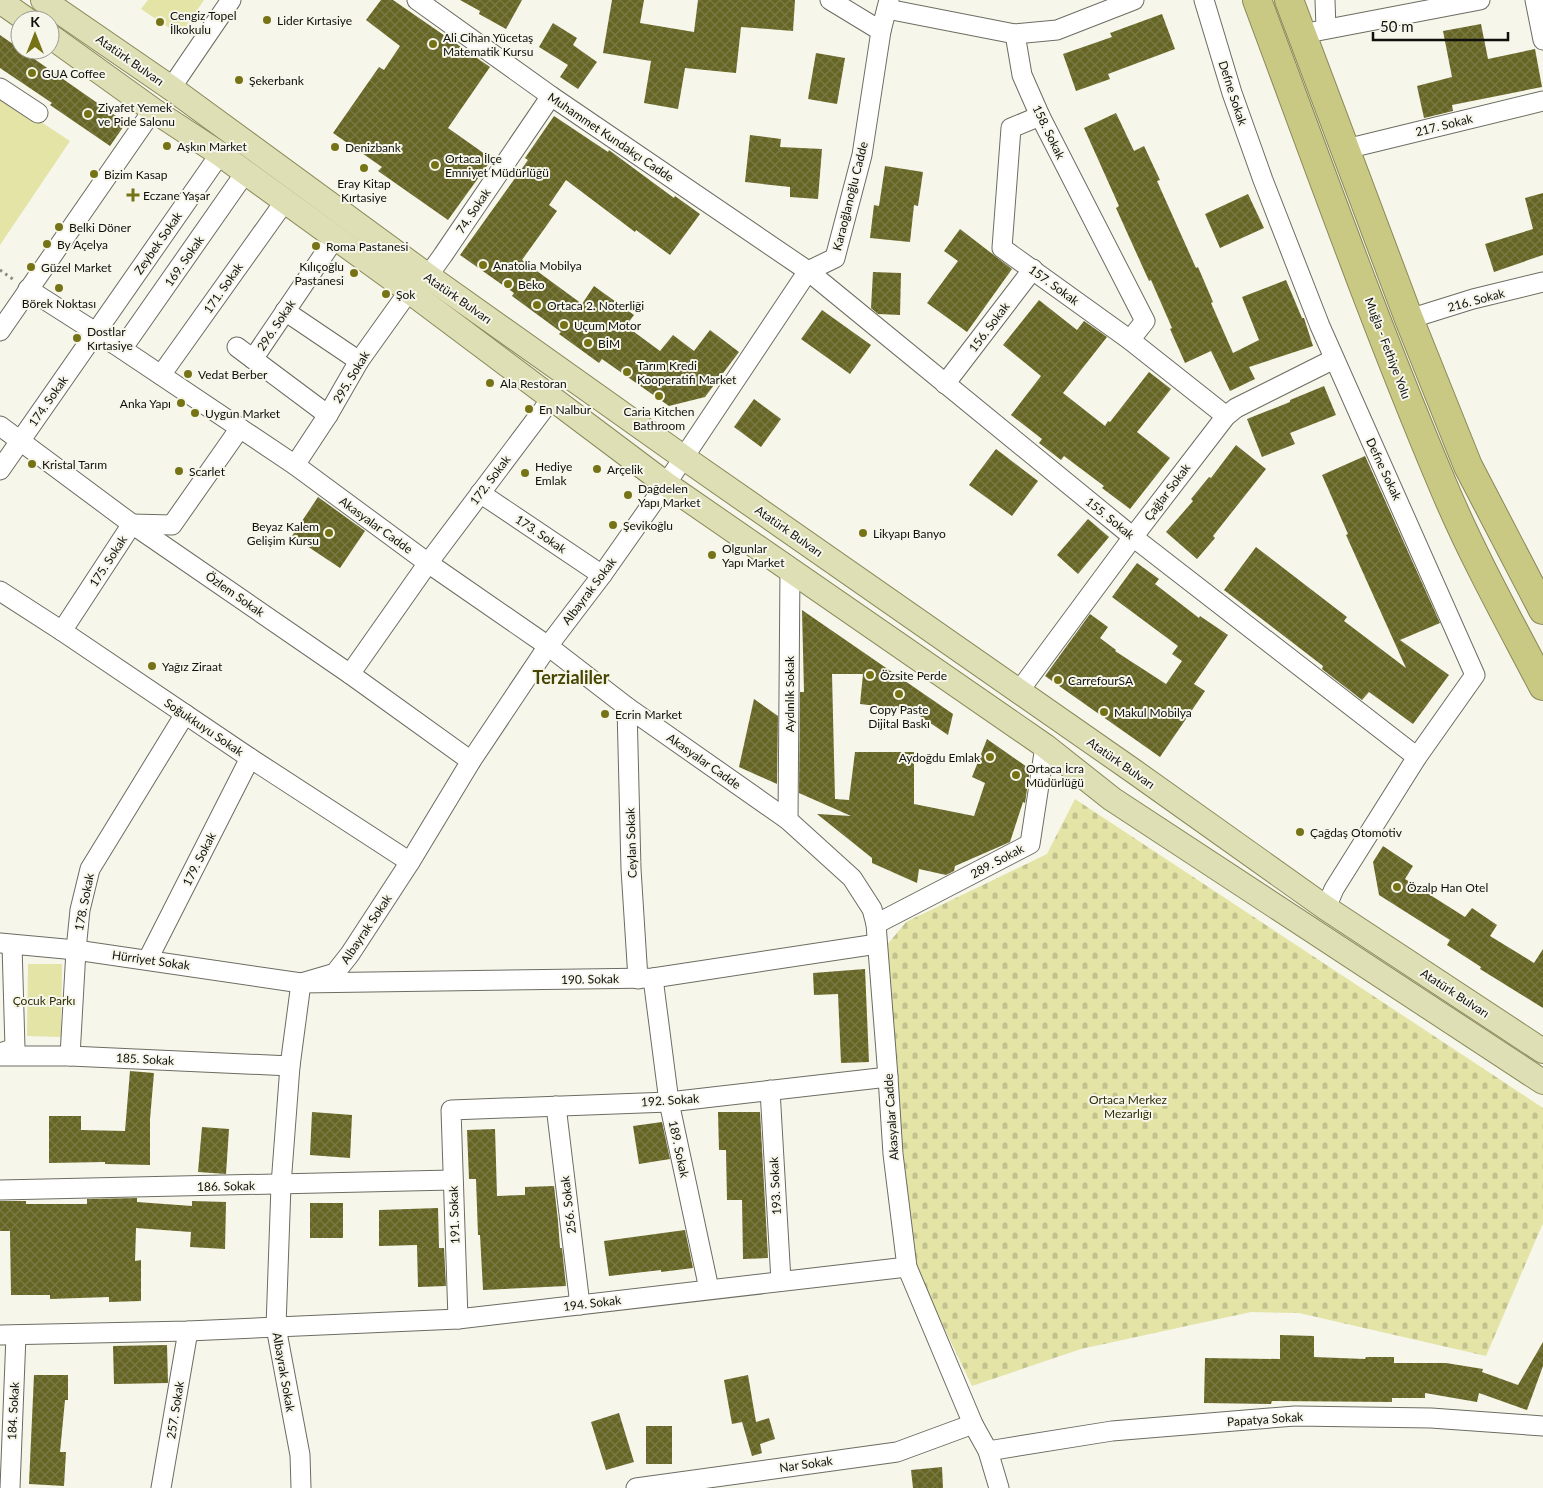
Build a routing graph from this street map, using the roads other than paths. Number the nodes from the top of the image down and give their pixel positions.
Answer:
1 (43, 0) edge
2 (231, 0) edge
3 (417, 0) edge
4 (830, 0) edge
5 (1134, 0) edge
6 (1204, 0) edge
7 (1256, 0) edge
8 (1289, 0) edge
9 (1325, 0) edge
10 (1480, 0) edge
11 (1535, 0) edge
12 (0, 1) edge
13 (888, 4) edge
14 (13, 10) edge
15 (881, 31) junction
16 (1314, 31) junction
17 (1016, 34) junction
18 (1543, 40) edge
19 (60, 43) edge
20 (0, 88) edge
21 (171, 88) junction
22 (551, 96) junction
23 (1543, 101) edge
24 (153, 110) junction
25 (38, 113) dead end
26 (1040, 116) junction
27 (1346, 149) junction
28 (220, 154) junction
29 (245, 173) junction
30 (285, 201) junction
31 (336, 238) junction
32 (1033, 270) junction
33 (808, 271) junction
34 (428, 276) junction
35 (1543, 282) edge
36 (28, 289) junction
37 (410, 291) junction
38 (286, 311) junction
39 (1409, 319) junction
40 (0, 331) edge
41 (96, 332) junction
42 (1130, 340) junction
43 (237, 347) dead end
44 (122, 349) junction
45 (253, 358) junction
46 (1334, 359) junction
47 (359, 361) junction
48 (161, 375) junction
49 (945, 384) junction
50 (552, 398) junction
51 (328, 415) junction
52 (1226, 416) junction
53 (0, 426) edge
54 (240, 428) junction
55 (20, 441) junction
56 (683, 457) junction
57 (295, 465) junction
58 (0, 470) edge
59 (666, 484) junction
60 (480, 493) junction
61 (132, 524) junction
62 (1133, 537) junction
63 (428, 563) junction
64 (790, 569) junction
65 (602, 575) junction
66 (0, 591) edge
67 (1543, 610) edge
68 (62, 631) junction
69 (548, 646) junction
70 (350, 674) junction
71 (1543, 686) edge
72 (1019, 691) junction
73 (626, 707) junction
74 (185, 714) junction
75 (1045, 746) junction
76 (1417, 757) junction
77 (250, 758) junction
78 (471, 761) junction
79 (788, 820) junction
80 (410, 862) junction
81 (1326, 908) junction
82 (876, 924) junction
83 (6, 944) edge
84 (877, 944) junction
85 (76, 950) junction
86 (148, 959) junction
87 (646, 978) junction
88 (301, 983) junction
89 (1543, 1051) edge
90 (0, 1055) edge
91 (70, 1056) junction
92 (290, 1066) junction
93 (888, 1077) junction
94 (1543, 1082) edge
95 (770, 1090) junction
96 (669, 1102) junction
97 (556, 1106) junction
98 (450, 1110) joint
99 (452, 1180) junction
100 (281, 1185) junction
101 (0, 1190) edge
102 (907, 1267) junction
103 (780, 1281) junction
104 (709, 1289) junction
105 (580, 1305) junction
106 (458, 1319) junction
107 (276, 1327) junction
108 (188, 1331) junction
109 (8, 1335) edge
110 (973, 1424) junction
111 (1543, 1426) edge
112 (988, 1451) junction
113 (750, 1480) edge
114 (10, 1488) edge
115 (161, 1488) edge
116 (301, 1488) edge
117 (636, 1488) edge
118 (999, 1488) edge

1 - 21 main road, Atatürk Bulvarı
2 - 21 street
3 - 22 street, Muhammet Kundakçı Cadde
4 - 15 street
5 - 17 street
6 - 46 street, Defne Sokak
7 - 71 highway, Muğla - Fethiye Yolu
8 - 16 highway
9 - 16 street
10 - 16 street
11 - 18 street
12 - 14 main road
13 - 15 street, Karaoğlanoğlu Cadde
13 - 17 street
15 - 33 street, Karaoğlanoğlu Cadde
16 - 27 highway
17 - 26 street, 158. Sokak
19 - 24 main road, Atatürk Bulvarı
20 - 25 street
21 - 34 main road, Atatürk Bulvarı
22 - 33 street, Muhammet Kundakçı Cadde
22 - 34 street, 74. Sokak
23 - 27 street, 217. Sokak
24 - 28 main road, Atatürk Bulvarı
24 - 36 street
26 - 32 street, 157. Sokak
26 - 42 street, 158. Sokak
27 - 39 highway
28 - 29 main road, Atatürk Bulvarı
28 - 41 street, Zeybek Sokak
29 - 30 main road, Atatürk Bulvarı
29 - 44 street, 169. Sokak
30 - 31 main road, Atatürk Bulvarı
30 - 48 street, 171. Sokak
31 - 37 main road, Atatürk Bulvarı
31 - 38 street, 296. Sokak
32 - 42 street, 157. Sokak
32 - 49 street, 156. Sokak
33 - 49 street, 155. Sokak
33 - 56 street
34 - 56 main road, Atatürk Bulvarı
35 - 39 street, 216. Sokak
36 - 40 street
36 - 41 street, Akasyalar Cadde
37 - 47 street, 295. Sokak
37 - 50 main road, Atatürk Bulvarı
38 - 45 street, 296. Sokak
38 - 47 street
39 - 67 highway
41 - 44 street, Akasyalar Cadde
41 - 55 street, 174. Sokak
42 - 52 street, 157. Sokak
43 - 45 street
44 - 48 street, Akasyalar Cadde
45 - 51 street, 296. Sokak
46 - 52 street, Çağlar Sokak
46 - 76 street, Defne Sokak
47 - 51 street, 295. Sokak
48 - 54 street, Akasyalar Cadde
49 - 62 street, 155. Sokak
50 - 59 main road, Atatürk Bulvarı
50 - 60 street, 172. Sokak
51 - 57 street, 295. Sokak
52 - 62 street, Çağlar Sokak
53 - 55 street, Özlem Sokak
54 - 57 street, Akasyalar Cadde
54 - 61 street, 175. Sokak
55 - 58 street, 174. Sokak
55 - 61 street, Özlem Sokak
56 - 59 street, Albayrak Sokak
56 - 72 main road, Atatürk Bulvarı
57 - 63 street, Akasyalar Cadde
59 - 64 main road, Atatürk Bulvarı
59 - 65 street, Albayrak Sokak
60 - 63 street, 172. Sokak
60 - 65 street, 173. Sokak
61 - 68 street, 175. Sokak
61 - 70 street, Özlem Sokak
62 - 72 street, Çağlar Sokak
62 - 76 street, 155. Sokak
63 - 69 street, Akasyalar Cadde
63 - 70 street, 172. Sokak
64 - 75 main road, Atatürk Bulvarı
64 - 79 street, Aydınlık Sokak
65 - 69 street, Albayrak Sokak
66 - 68 street, Soğukkuyu Sokak
68 - 74 street, Soğukkuyu Sokak
69 - 73 street, Akasyalar Cadde
69 - 78 street, Albayrak Sokak
70 - 78 street, Özlem Sokak
72 - 81 main road, Atatürk Bulvarı
73 - 79 street, Akasyalar Cadde
73 - 87 street, Ceylan Sokak
74 - 77 street, Soğukkuyu Sokak
74 - 85 street, 178. Sokak
75 - 82 street, 289. Sokak
75 - 94 main road, Atatürk Bulvarı
76 - 81 street, Defne Sokak
77 - 80 street, Soğukkuyu Sokak
77 - 86 street, 179. Sokak
78 - 80 street, Albayrak Sokak
79 - 82 street, Akasyalar Cadde
80 - 88 street, Albayrak Sokak
81 - 89 main road, Atatürk Bulvarı
82 - 84 street, Akasyalar Cadde
83 - 85 street, Hürriyet Sokak
83 - 90 street
84 - 87 street, 190. Sokak
84 - 93 street, Akasyalar Cadde
85 - 86 street, Hürriyet Sokak
85 - 91 street, 178. Sokak
86 - 88 street, Hürriyet Sokak
87 - 88 street, 190. Sokak
87 - 96 street, 189. Sokak
88 - 92 street, Albayrak Sokak
90 - 91 street, 185. Sokak
91 - 92 street, 185. Sokak
92 - 100 street, Albayrak Sokak
93 - 95 street, 192. Sokak
93 - 102 street, Akasyalar Cadde
95 - 96 street, 192. Sokak
95 - 103 street, 193. Sokak
96 - 97 street, 192. Sokak
96 - 104 street, 189. Sokak
97 - 98 street, 192. Sokak
97 - 105 street, 256. Sokak
98 - 99 street, 191. Sokak
99 - 100 street, 186. Sokak
99 - 106 street, 191. Sokak
100 - 101 street, 186. Sokak
100 - 107 street, Albayrak Sokak
102 - 103 street, 194. Sokak
102 - 110 street, Akasyalar Cadde
103 - 104 street, 194. Sokak
104 - 105 street, 194. Sokak
105 - 106 street, 194. Sokak
106 - 107 street, 194. Sokak
107 - 108 street, 194. Sokak
107 - 116 street, Albayrak Sokak
108 - 109 street, 194. Sokak
108 - 115 street, 257. Sokak
109 - 114 street, 184. Sokak
110 - 112 street, Akasyalar Cadde
110 - 113 street, Nar Sokak
111 - 112 street, Papatya Sokak
112 - 118 street, Akasyalar Cadde
113 - 117 street, Nar Sokak

